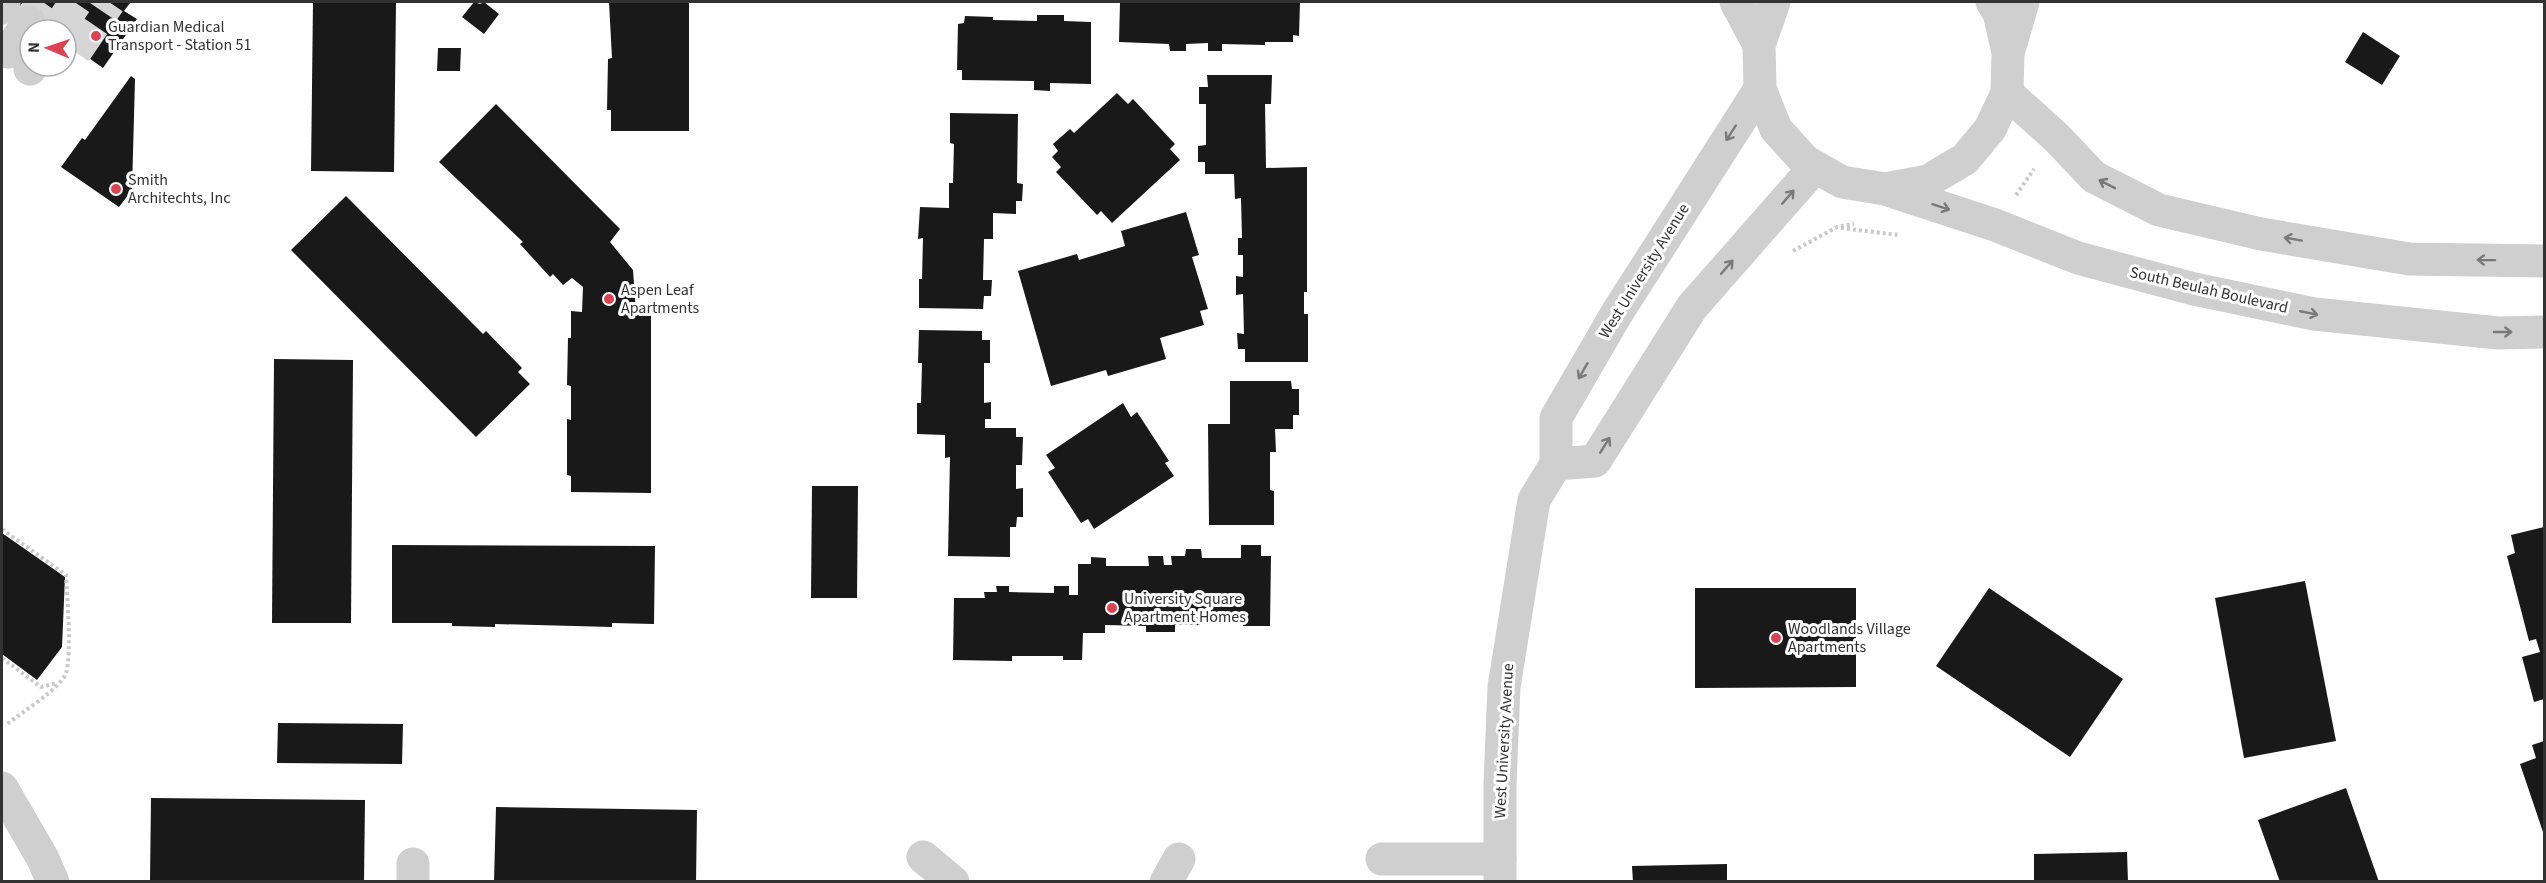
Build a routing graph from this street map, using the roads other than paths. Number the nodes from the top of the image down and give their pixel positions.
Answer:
1 (1736, 2) edge
2 (1774, 2) edge
3 (1992, 2) edge
4 (2023, 2) edge
5 (12, 11) edge
6 (18, 36) edge
7 (1759, 45) junction
8 (2008, 52) junction
9 (1760, 89) junction
10 (2007, 93) junction
11 (1815, 167) junction
12 (1885, 189) junction
13 (2544, 261) edge
14 (2544, 332) edge
15 (1556, 464) junction
16 (2, 788) edge
17 (923, 857) dead end
18 (1382, 859) dead end
19 (1500, 870) edge
20 (53, 882) edge
21 (953, 882) edge

1 - 7 street
2 - 7 street
3 - 8 street
4 - 8 street
5 - 6 street
7 - 9 street
8 - 10 street
9 - 11 street
9 -> 15 street, West University Avenue
10 - 12 street
13 -> 10 street
11 - 12 street
15 -> 11 street
12 -> 14 street, South Beulah Boulevard
15 - 19 street, West University Avenue
16 - 20 street
17 - 21 street
18 - 19 street

